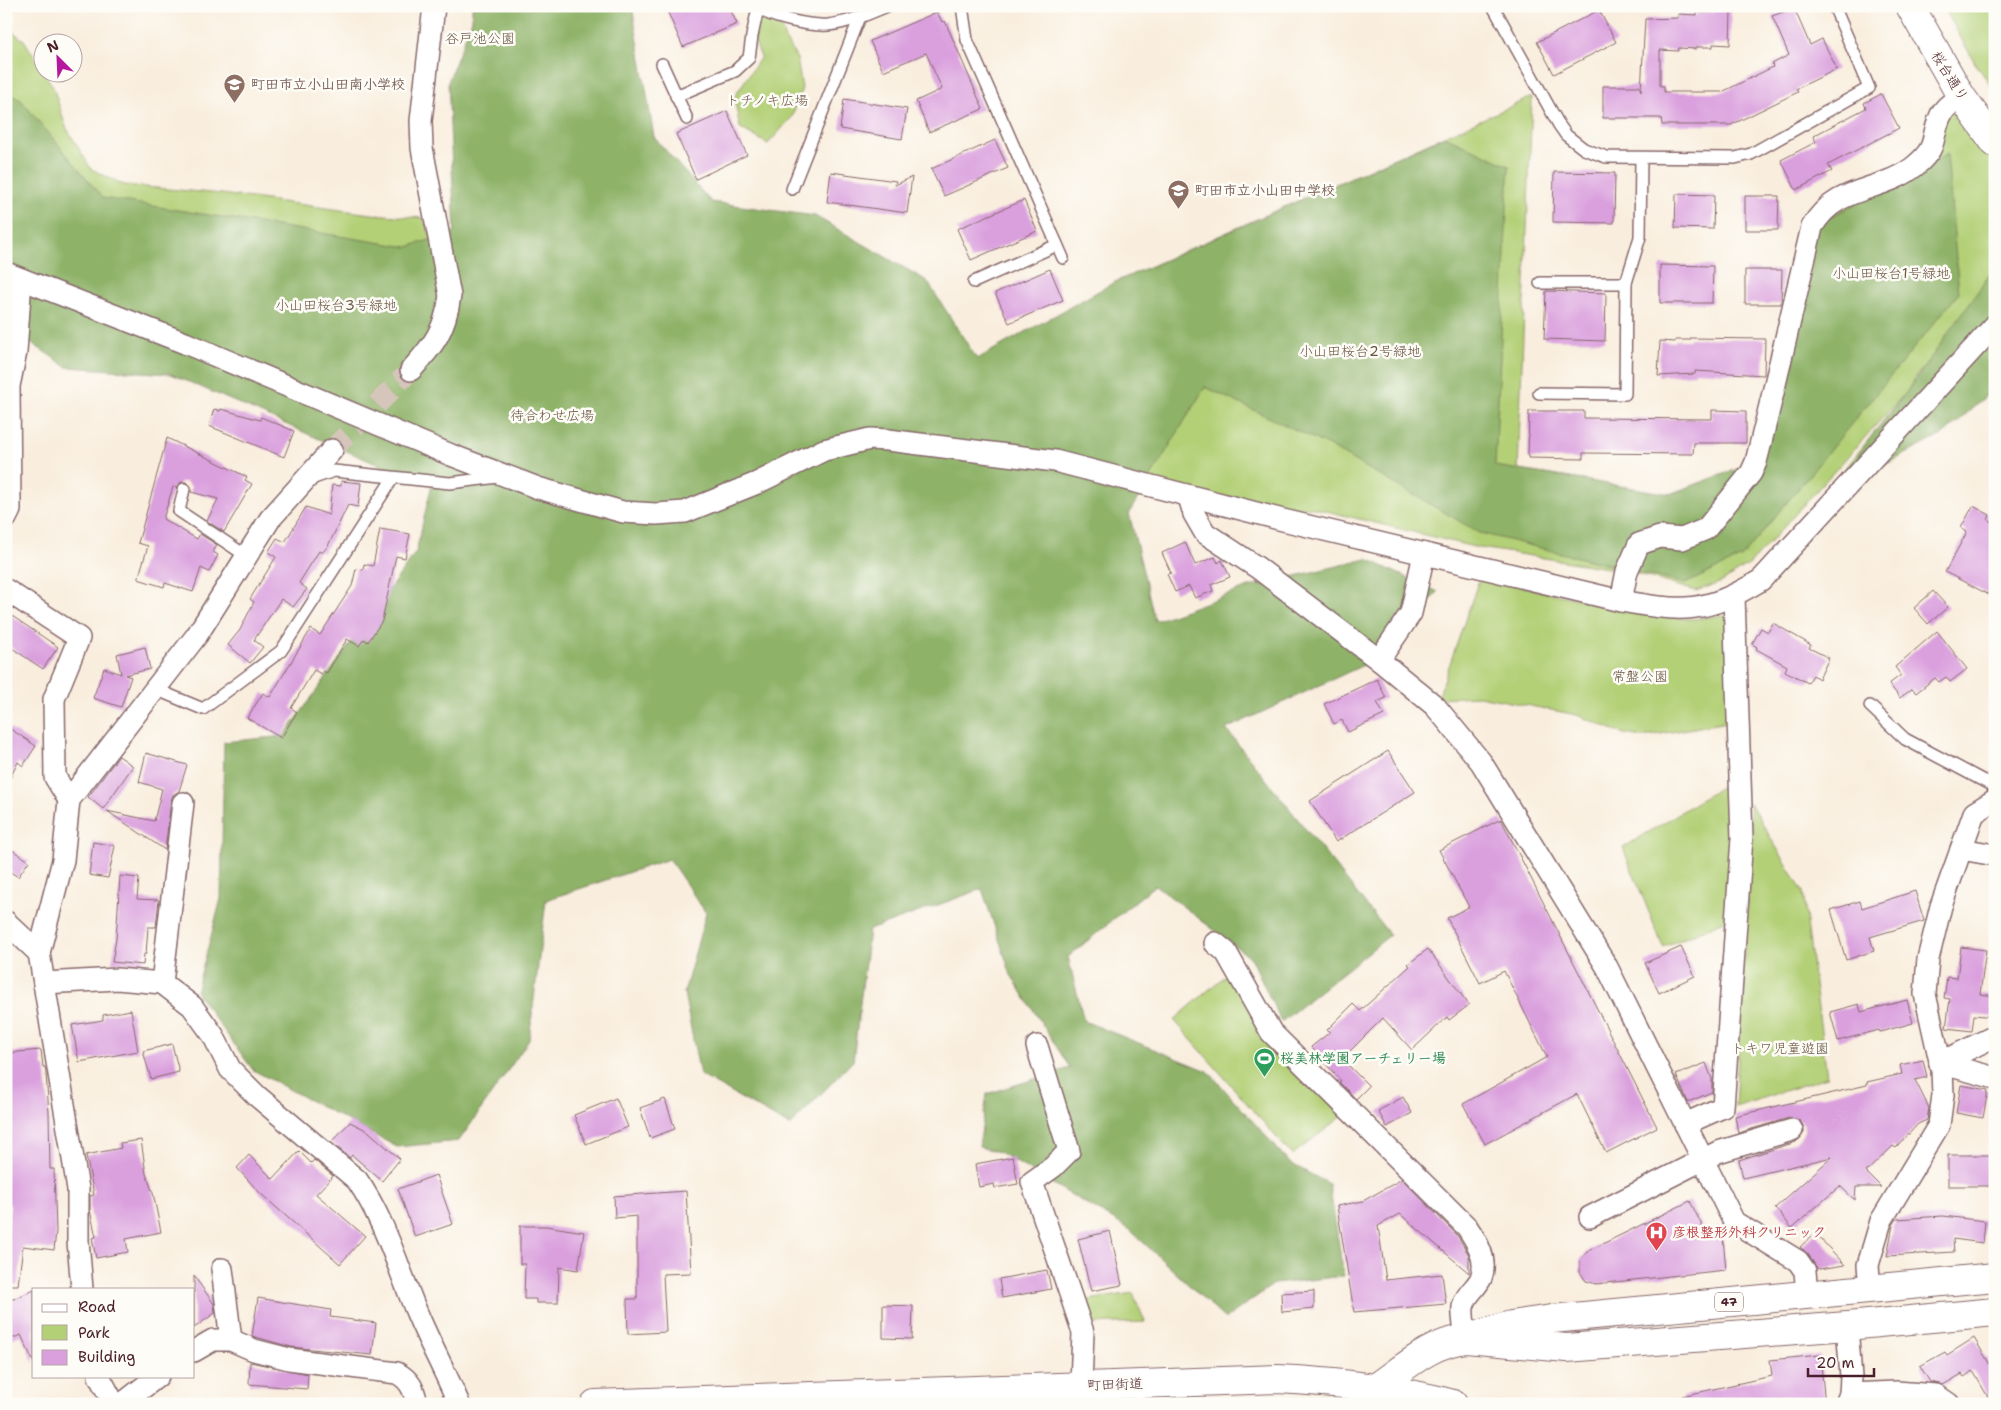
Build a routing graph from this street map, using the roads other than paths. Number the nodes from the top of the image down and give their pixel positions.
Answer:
1 (434, 6) edge
2 (887, 6) edge
3 (962, 6) edge
4 (1493, 6) edge
5 (1834, 6) edge
6 (1910, 6) edge
7 (758, 7) edge
8 (860, 17) junction
9 (662, 64) dead end
10 (676, 96) junction
11 (1961, 96) junction
12 (687, 119) dead end
13 (1995, 143) edge
14 (1641, 158) junction
15 (792, 189) dead end
16 (1057, 245) junction
17 (1063, 258) dead end
18 (14, 276) edge
19 (974, 282) dead end
20 (1540, 283) dead end
21 (1626, 284) junction
22 (1995, 325) edge
23 (412, 370) tunnel mouth
24 (1538, 393) dead end
25 (332, 450) tunnel mouth
26 (507, 476) junction
27 (393, 478) junction
28 (298, 484) junction
29 (184, 489) dead end
30 (1189, 497) junction
31 (6, 518) edge
32 (1424, 554) junction
33 (246, 555) junction
34 (6, 590) edge
35 (1734, 596) junction
36 (1621, 601) junction
37 (1379, 660) junction
38 (155, 689) junction
39 (1870, 706) dead end
40 (1995, 787) edge
41 (69, 800) junction
42 (1995, 800) edge
43 (183, 803) dead end
44 (1961, 849) junction
45 (1995, 855) edge
46 (6, 922) edge
47 (1215, 943) dead end
48 (39, 953) junction
49 (162, 982) junction
50 (44, 983) junction
51 (1995, 1036) edge
52 (1037, 1046) dead end
53 (1940, 1063) junction
54 (1995, 1078) edge
55 (1685, 1124) junction
56 (1792, 1130) dead end
57 (1703, 1160) junction
58 (1590, 1217) dead end
59 (222, 1269) dead end
60 (1995, 1277) edge
61 (82, 1288) edge
62 (1870, 1289) junction
63 (1807, 1295) junction
64 (1995, 1312) edge
65 (1580, 1317) junction
66 (1847, 1326) junction
67 (1466, 1339) junction
68 (232, 1340) junction
69 (1581, 1347) junction
70 (195, 1351) edge
71 (100, 1378) edge
72 (155, 1378) edge
73 (1082, 1385) junction
74 (1375, 1388) junction
75 (1848, 1399) edge
76 (114, 1404) edge
77 (122, 1404) edge
78 (417, 1404) edge
79 (459, 1404) edge
80 (595, 1404) edge
81 (1453, 1404) edge
82 (1949, 1404) edge

1 - 23 street
2 - 8 lane
3 - 16 lane
4 - 14 lane
5 - 14 lane
6 - 11 main road, 桜台通り
7 - 8 lane
7 - 10 lane
8 - 15 lane
9 - 10 lane
10 - 12 lane
11 - 13 main road, 桜台通り
11 - 36 street
14 - 21 lane
16 - 17 lane
16 - 19 lane
18 - 26 street
18 - 31 street
20 - 21 lane
21 - 24 lane
22 - 35 street
25 - 28 street
26 - 27 lane
26 - 30 street
27 - 28 lane
27 - 38 lane
28 - 33 street
29 - 33 lane
30 - 32 street
30 - 37 street
32 - 36 street
32 - 37 street
33 - 38 street
34 - 41 street
35 - 36 street
35 - 55 street
37 - 55 street
38 - 41 street
39 - 40 lane
41 - 48 street
42 - 44 street
43 - 49 street
44 - 45 street
44 - 53 street
46 - 48 street
47 - 67 street
48 - 50 street
49 - 50 street
49 - 79 street
50 - 61 street
51 - 53 street
52 - 73 street
53 - 54 street
53 - 62 street
55 - 57 street
56 - 57 street
57 - 58 street
57 - 63 street
59 - 68 street
60 - 62 main road, 47
62 - 63 main road, 47
63 - 65 main road, 47
64 - 66 main road, 47
65 - 67 main road, 47
65 - 69 main road
66 - 69 main road, 47
66 - 75 street
67 - 69 main road, 47
67 - 74 main road, 47
68 - 70 street
68 - 78 street
71 - 76 street
72 - 77 street
73 - 74 main road, 町田街道
73 - 80 main road, 町田街道
74 - 81 main road, 町田街道
75 - 82 street

